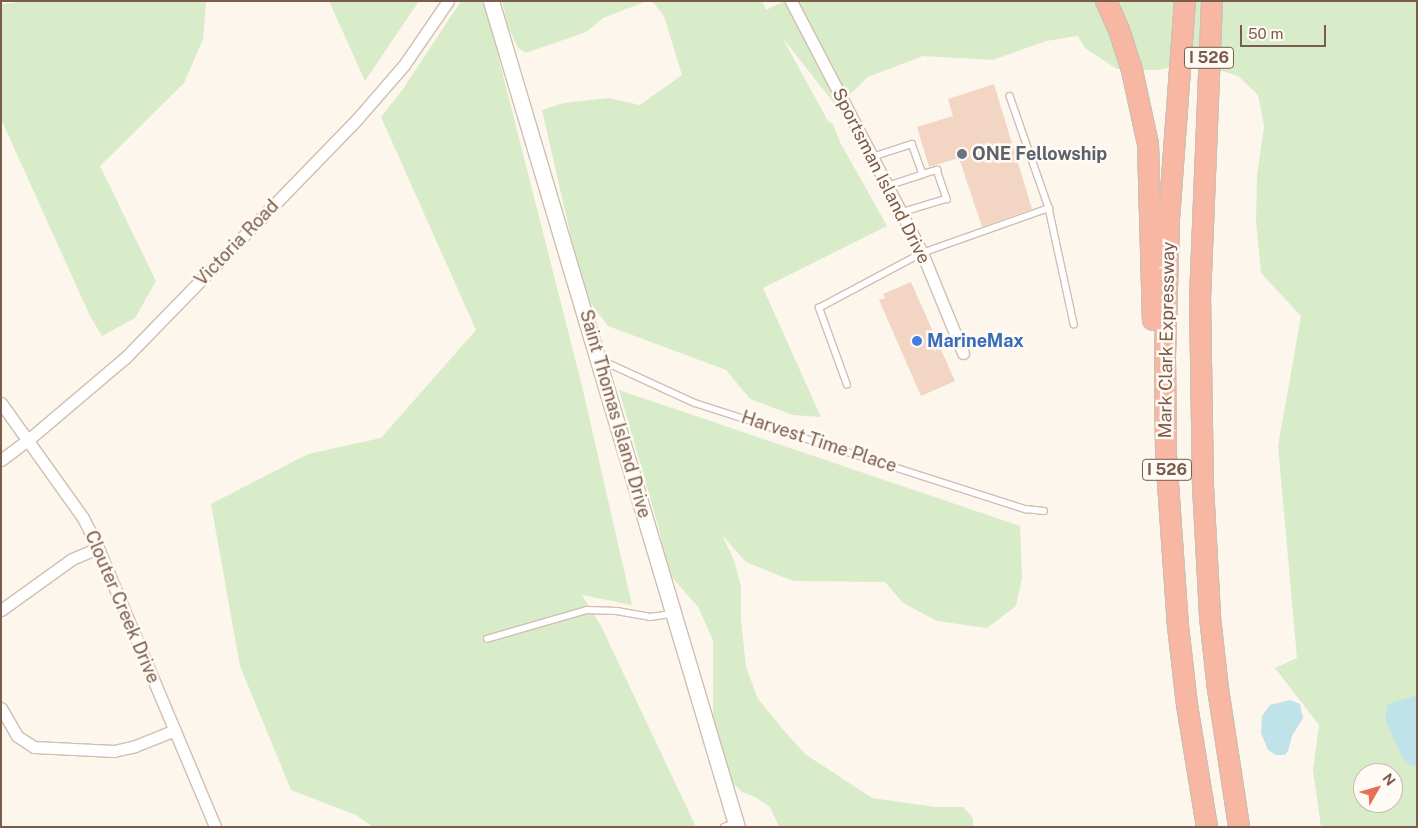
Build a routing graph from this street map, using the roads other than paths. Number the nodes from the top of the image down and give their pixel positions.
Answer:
1 (448, 1) edge
2 (491, 1) edge
3 (791, 1) edge
4 (1106, 1) edge
5 (1185, 1) edge
6 (1212, 1) edge
7 (1223, 1) edge
8 (1010, 96) dead end
9 (1206, 115) junction
10 (872, 158) junction
11 (923, 174) junction
12 (887, 186) junction
13 (1049, 208) junction
14 (901, 213) junction
15 (922, 253) junction
16 (1074, 324) dead end
17 (963, 354) dead end
18 (599, 359) junction
19 (847, 385) dead end
20 (1, 403) edge
21 (28, 440) junction
22 (1166, 455) junction
23 (1, 460) edge
24 (1044, 511) dead end
25 (98, 548) junction
26 (1, 610) edge
27 (674, 614) junction
28 (486, 639) dead end
29 (1, 708) edge
30 (175, 730) junction
31 (732, 825) edge
32 (216, 827) edge
33 (1207, 827) edge
34 (1239, 827) edge

1 - 21 street, Victoria Road
2 - 18 main road, Saint Thomas Island Drive
3 - 10 street, Sportsman Island Drive
4 - 22 highway
5 - 22 highway, Mark Clark Expressway / I 526
6 - 9 highway, Mark Clark Expressway / I 526
7 - 9 highway
8 - 13 lane
9 - 34 highway, Mark Clark Expressway / I 526
10 - 11 lane
10 - 12 street, Sportsman Island Drive
11 - 12 lane
11 - 14 lane
12 - 14 street, Sportsman Island Drive
13 - 15 lane
13 - 16 lane
14 - 15 street, Sportsman Island Drive
15 - 17 street, Sportsman Island Drive
15 - 19 lane
18 - 24 lane, Harvest Time Place
18 - 27 main road, Saint Thomas Island Drive
20 - 21 street, Clouter Creek Drive
21 - 23 street, Victoria Road
21 - 25 street, Clouter Creek Drive
22 - 33 highway, Mark Clark Expressway / I 526
25 - 26 street
25 - 30 street, Clouter Creek Drive
27 - 28 lane
27 - 31 main road, Saint Thomas Island Drive
29 - 30 street
30 - 32 street, Clouter Creek Drive

